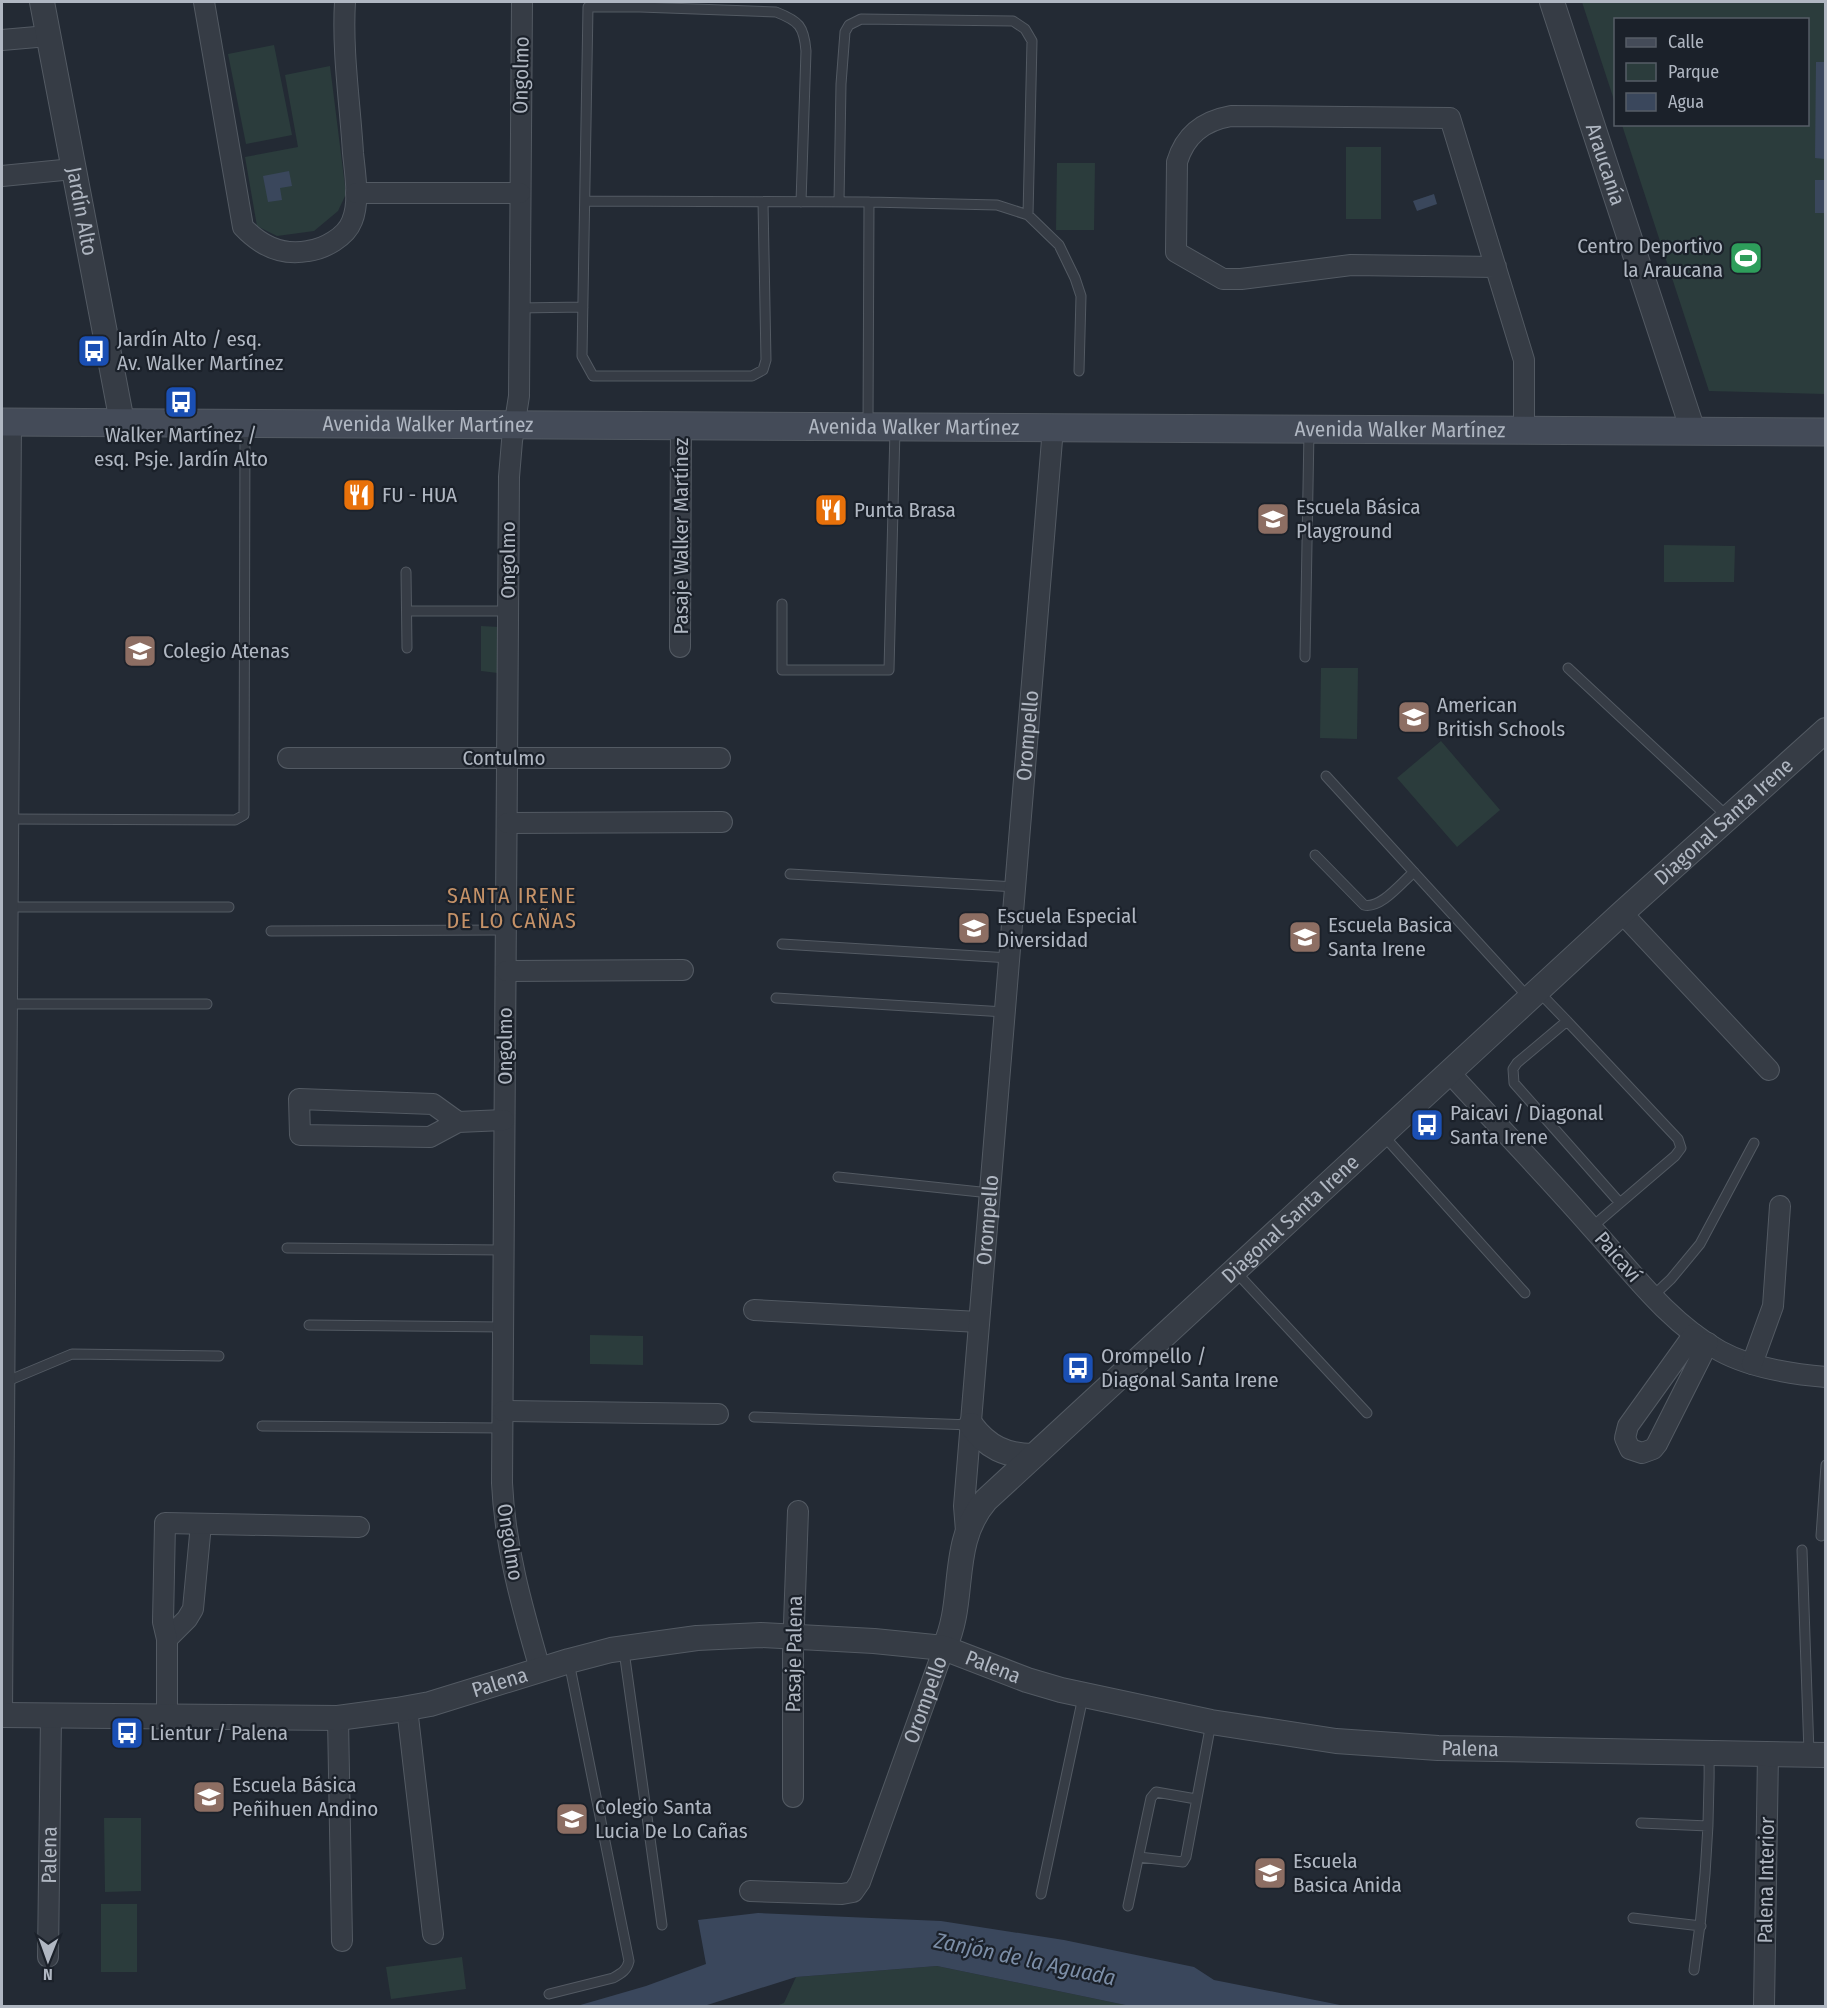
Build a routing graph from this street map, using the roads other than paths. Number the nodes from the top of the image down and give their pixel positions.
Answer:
1 (42, 2) edge
2 (204, 2) edge
3 (345, 2) edge
4 (522, 2) edge
5 (1552, 2) edge
6 (48, 36) junction
7 (2, 40) edge
8 (73, 169) junction
9 (2, 176) edge
10 (356, 193) junction
11 (520, 193) junction
12 (585, 201) junction
13 (763, 202) junction
14 (801, 202) junction
15 (839, 202) junction
16 (869, 202) junction
17 (1028, 215) junction
18 (1496, 267) junction
19 (583, 308) junction
20 (519, 309) junction
21 (1079, 371) dead end
22 (6, 422) edge
23 (122, 422) junction
24 (245, 423) junction
25 (515, 424) junction
26 (681, 426) junction
27 (868, 427) junction
28 (895, 427) junction
29 (1053, 428) junction
30 (1309, 429) junction
31 (1524, 430) junction
32 (1693, 431) junction
33 (1826, 432) edge
34 (406, 572) dead end
35 (5, 579) edge
36 (782, 604) dead end
37 (406, 611) junction
38 (508, 611) junction
39 (680, 647) dead end
40 (407, 648) dead end
41 (1305, 657) dead end
42 (1568, 668) dead end
43 (1826, 730) edge
44 (288, 758) dead end
45 (507, 758) junction
46 (720, 758) dead end
47 (1326, 776) dead end
48 (1728, 817) junction
49 (722, 822) dead end
50 (507, 823) junction
51 (6, 829) edge
52 (1315, 855) dead end
53 (1414, 872) junction
54 (790, 874) dead end
55 (1016, 887) junction
56 (229, 907) dead end
57 (7, 908) junction
58 (1622, 913) junction
59 (506, 930) junction
60 (271, 931) dead end
61 (782, 944) dead end
62 (1010, 958) junction
63 (683, 970) dead end
64 (506, 971) junction
65 (1534, 995) junction
66 (776, 998) dead end
67 (7, 1004) junction
68 (207, 1004) dead end
69 (1005, 1012) junction
70 (1566, 1022) junction
71 (1769, 1070) dead end
72 (1450, 1073) junction
73 (4, 1087) edge
74 (504, 1120) junction
75 (458, 1122) junction
76 (1383, 1135) junction
77 (1754, 1143) dead end
78 (838, 1177) dead end
79 (990, 1193) junction
80 (3, 1199) edge
81 (1620, 1203) junction
82 (1780, 1206) dead end
83 (1592, 1227) junction
84 (287, 1248) dead end
85 (504, 1250) junction
86 (1235, 1271) junction
87 (1525, 1293) dead end
88 (1653, 1296) junction
89 (3, 1299) edge
90 (754, 1310) dead end
91 (979, 1322) junction
92 (309, 1325) dead end
93 (503, 1327) junction
94 (1701, 1339) junction
95 (219, 1356) dead end
96 (1752, 1364) junction
97 (1826, 1377) edge
98 (4, 1382) junction
99 (1367, 1413) dead end
100 (718, 1414) dead end
101 (754, 1417) dead end
102 (502, 1420) junction
103 (3, 1425) edge
104 (971, 1425) junction
105 (262, 1426) dead end
106 (1033, 1456) junction
107 (1826, 1465) edge
108 (798, 1511) dead end
109 (2, 1513) edge
110 (201, 1524) junction
111 (359, 1527) dead end
112 (966, 1531) junction
113 (1821, 1536) dead end
114 (1802, 1550) dead end
115 (793, 1636) junction
116 (166, 1639) junction
117 (624, 1648) junction
118 (944, 1648) junction
119 (568, 1660) junction
120 (540, 1669) junction
121 (1084, 1695) junction
122 (407, 1708) junction
123 (2, 1715) edge
124 (51, 1716) junction
125 (167, 1717) junction
126 (338, 1718) junction
127 (1211, 1722) junction
128 (1708, 1753) junction
129 (1768, 1754) junction
130 (1817, 1755) edge
131 (793, 1797) dead end
132 (1196, 1799) junction
133 (1641, 1823) dead end
134 (1708, 1826) junction
135 (1139, 1857) junction
136 (750, 1891) dead end
137 (1041, 1894) dead end
138 (1128, 1906) dead end
139 (1633, 1918) dead end
140 (662, 1925) dead end
141 (1701, 1926) junction
142 (433, 1934) dead end
143 (342, 1941) dead end
144 (48, 1957) dead end
145 (1694, 1970) dead end
146 (549, 1994) dead end
147 (1764, 2007) edge

1 - 6 street, Jardín Alto
2 - 10 street
3 - 10 street
4 - 11 street, Ongolmo
5 - 32 street, Araucanía
6 - 7 street
6 - 8 street, Jardín Alto
8 - 9 street
8 - 23 street, Jardín Alto
10 - 11 street
11 - 20 street, Ongolmo
12 - 13 lane
12 - 14 lane
12 - 19 lane
13 - 14 lane
13 - 19 lane
14 - 15 lane
15 - 16 lane
15 - 17 lane
16 - 17 lane
16 - 27 lane
17 - 21 lane
18 - 18 street
18 - 31 street
19 - 20 lane
20 - 25 street, Ongolmo
22 - 23 main road, Avenida Walker Martínez
22 - 35 street
23 - 24 main road, Avenida Walker Martínez
24 - 25 main road, Avenida Walker Martínez
24 - 51 lane
25 - 26 main road, Avenida Walker Martínez
25 - 38 street, Ongolmo
26 - 27 main road, Avenida Walker Martínez
26 - 39 street, Pasaje Walker Martínez
27 - 28 main road, Avenida Walker Martínez
28 - 29 main road, Avenida Walker Martínez
28 - 36 lane
29 - 30 main road, Avenida Walker Martínez
29 - 55 street, Orompello
30 - 31 main road, Avenida Walker Martínez
30 - 41 lane
31 - 32 main road, Avenida Walker Martínez
32 - 33 main road, Avenida Walker Martínez
34 - 37 lane
35 - 51 street
37 - 38 lane
37 - 40 lane
38 - 45 street, Ongolmo
42 - 48 lane
43 - 48 street, Diagonal Santa Irene
44 - 45 street, Contulmo
45 - 46 street, Contulmo
45 - 50 street, Ongolmo
47 - 53 lane
48 - 58 street, Diagonal Santa Irene
49 - 50 street
50 - 59 street, Ongolmo
51 - 57 street
52 - 53 lane
53 - 65 lane
54 - 55 lane
55 - 62 street, Orompello
56 - 57 lane
57 - 67 street
58 - 65 street, Diagonal Santa Irene
58 - 71 street
59 - 60 lane
59 - 64 street, Ongolmo
61 - 62 lane
62 - 69 street, Orompello
63 - 64 street
64 - 74 street, Ongolmo
65 - 70 lane
65 - 72 street, Diagonal Santa Irene
66 - 69 lane
67 - 68 lane
67 - 73 street
69 - 79 street, Orompello
70 - 81 lane
70 - 81 lane
72 - 76 street, Diagonal Santa Irene
72 - 83 street, Paicaví
73 - 80 street
74 - 75 street
74 - 85 street, Ongolmo
75 - 75 street
76 - 86 street, Diagonal Santa Irene
76 - 87 lane
77 - 88 lane
78 - 79 lane
79 - 91 street, Orompello
80 - 89 street
81 - 83 lane
82 - 96 street
83 - 88 street, Paicaví
84 - 85 lane
85 - 93 street, Ongolmo
86 - 99 lane
86 - 106 street, Diagonal Santa Irene
88 - 94 street, Paicaví
89 - 98 street
90 - 91 street
91 - 104 street, Orompello
92 - 93 lane
93 - 102 street, Ongolmo
94 - 94 street
94 - 96 street, Paicaví
95 - 98 lane
96 - 97 street, Paicaví
98 - 103 street
100 - 102 street
101 - 104 lane
102 - 105 lane
102 - 120 street, Ongolmo
103 - 109 street
104 - 106 street
104 - 112 street, Orompello
106 - 112 street, Diagonal Santa Irene
107 - 113 lane
108 - 115 street, Pasaje Palena
109 - 123 street
110 - 111 street
110 - 116 street
110 - 116 street
112 - 118 street, Orompello
114 - 130 lane
115 - 117 street, Palena
115 - 118 street, Palena
115 - 131 street, Pasaje Palena
116 - 125 street
117 - 119 street, Palena
117 - 140 lane
118 - 121 street, Palena
118 - 136 street, Orompello
119 - 120 street, Palena
119 - 146 lane
120 - 122 street, Palena
121 - 127 street, Palena
121 - 137 lane
122 - 126 street, Palena
122 - 142 street
123 - 124 street, Palena
124 - 125 street, Palena
124 - 144 street, Palena
125 - 126 street, Palena
126 - 143 street
127 - 128 street, Palena
127 - 132 lane
128 - 129 street, Palena
128 - 134 lane
129 - 130 street, Palena
129 - 147 street, Palena Interior
132 - 135 lane
132 - 135 lane
133 - 134 lane
134 - 141 lane
135 - 138 lane
139 - 141 lane
141 - 145 lane

